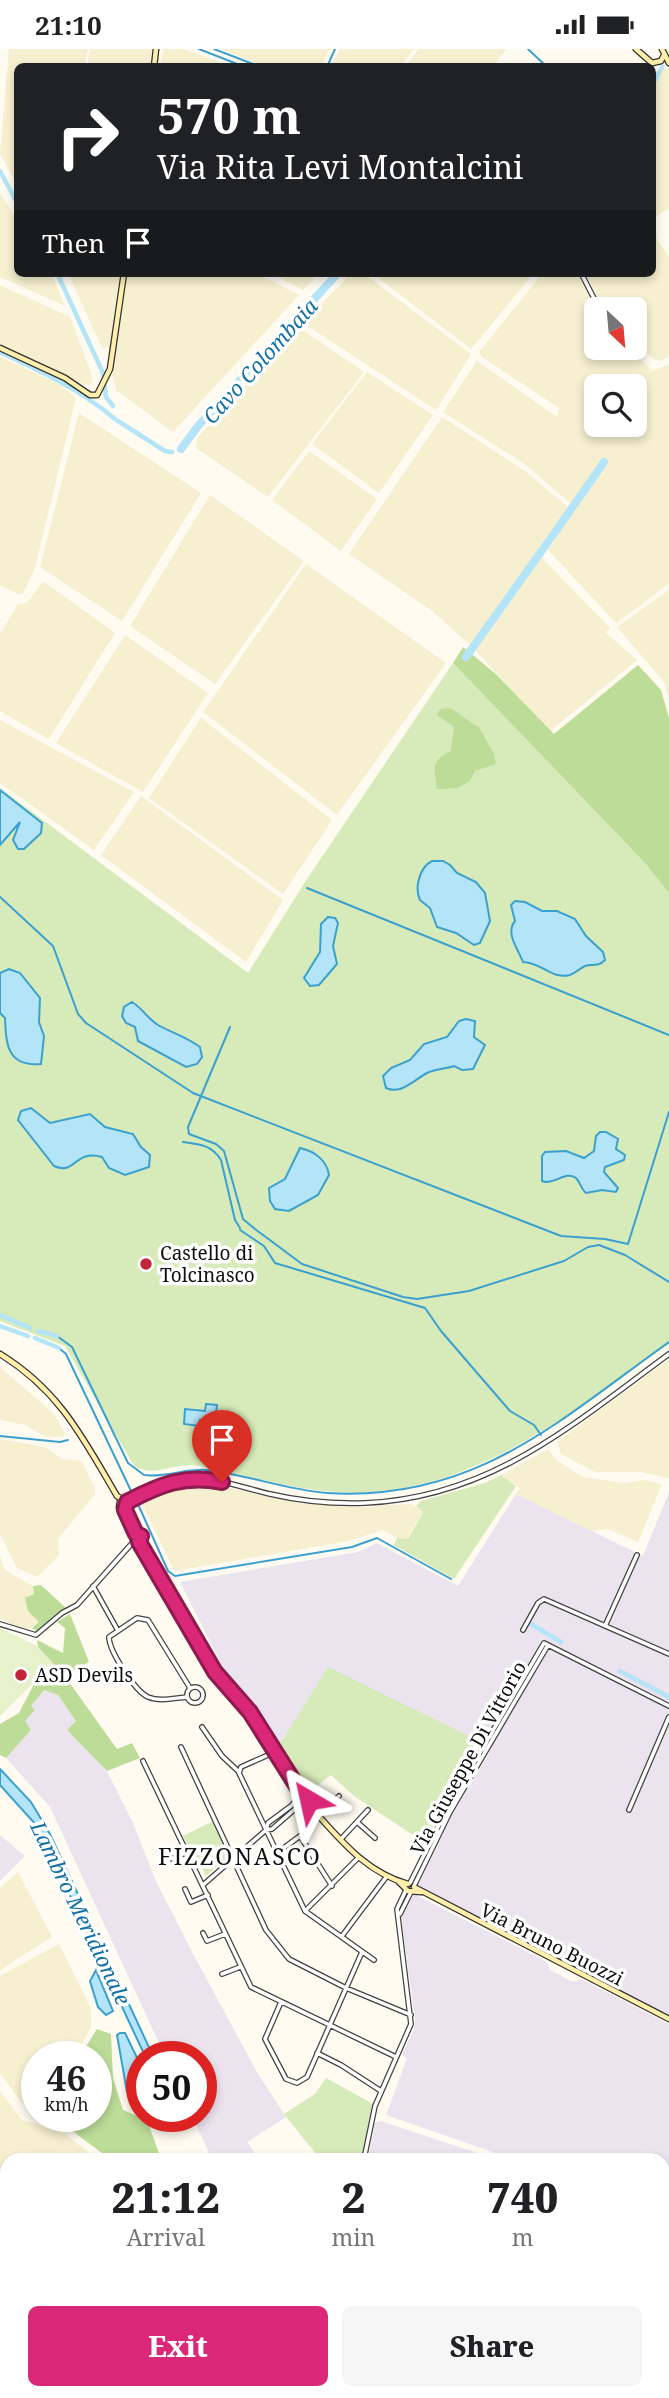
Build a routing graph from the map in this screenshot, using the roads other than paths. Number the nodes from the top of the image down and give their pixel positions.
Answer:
1 (637, 49) edge
2 (662, 49) edge
3 (646, 54) edge
4 (664, 55) junction
5 (656, 63) edge
6 (669, 64) edge
7 (123, 277) edge
8 (582, 277) edge
9 (593, 297) edge
10 (0, 348) edge
11 (0, 1354) edge
12 (669, 1354) edge
13 (120, 1501) junction
14 (129, 1501) junction
15 (125, 1510) junction
16 (137, 1541) junction
17 (636, 1555) dead end
18 (93, 1586) junction
19 (0, 1624) edge
20 (605, 1626) junction
21 (117, 1629) junction
22 (523, 1630) dead end
23 (669, 1654) edge
24 (190, 1688) junction
25 (187, 1696) junction
26 (669, 1706) edge
27 (669, 1717) edge
28 (202, 1727) dead end
29 (181, 1747) dead end
30 (277, 1751) junction
31 (143, 1761) dead end
32 (238, 1770) junction
33 (338, 1796) dead end
34 (302, 1799) junction
35 (368, 1810) dead end
36 (629, 1810) dead end
37 (319, 1816) junction
38 (357, 1822) junction
39 (266, 1830) junction
40 (375, 1837) dead end
41 (340, 1840) junction
42 (167, 1849) dead end
43 (187, 1852) junction
44 (277, 1853) junction
45 (234, 1859) junction
46 (358, 1859) junction
47 (387, 1876) junction
48 (203, 1885) junction
49 (332, 1886) junction
50 (410, 1887) junction
51 (185, 1889) dead end
52 (208, 1895) junction
53 (306, 1911) junction
54 (203, 1933) dead end
55 (225, 1934) junction
56 (342, 1937) junction
57 (362, 1951) junction
58 (374, 1959) dead end
59 (240, 1966) junction
60 (222, 1974) dead end
61 (346, 1988) junction
62 (281, 2002) junction
63 (411, 2015) junction
64 (669, 2019) edge
65 (329, 2026) junction
66 (317, 2053) junction
67 (396, 2057) junction
68 (382, 2091) junction
69 (365, 2153) edge

1 - 3 main road
2 - 4 main road
4 - 5 main road
4 - 6 main road
7 - 10 main road
8 - 9 street
11 - 13 main road, Via Bruno Buozzi
12 - 14 street
13 - 14 main road
13 - 15 main road, Via Bruno Buozzi
14 - 15 main road
15 - 16 main road, Via Bruno Buozzi
16 - 18 street
16 - 30 main road, Via Bruno Buozzi
17 - 20 street
18 - 19 street
18 - 21 street
20 - 22 street
20 - 23 street
21 - 24 street
21 - 25 street
24 - 25 street
24 - 25 street
26 - 50 street, Via Giuseppe Di Vittorio
27 - 36 street
28 - 32 street
29 - 45 street
30 - 32 street
30 - 34 main road, Via Bruno Buozzi
31 - 43 street
32 - 39 street
33 - 37 street
34 - 37 main road, Via Bruno Buozzi
34 - 39 street
35 - 38 street
37 - 41 main road, Via Bruno Buozzi
38 - 40 street
38 - 41 street
39 - 44 street
39 - 45 street
41 - 46 main road, Via Bruno Buozzi
42 - 43 street
43 - 48 street
44 - 49 street
44 - 53 street
45 - 48 street
45 - 61 street
46 - 47 main road, Via Bruno Buozzi
46 - 49 street
47 - 50 main road, Via Bruno Buozzi
47 - 56 street
48 - 52 street
49 - 53 street
50 - 63 street, Via Giuseppe Di Vittorio
50 - 64 main road, Via Bruno Buozzi
51 - 52 street
52 - 55 street
53 - 56 street
54 - 55 street
55 - 59 street
56 - 57 street
57 - 58 street
57 - 61 street
59 - 60 street
59 - 62 street
61 - 63 street
61 - 65 street
62 - 65 street
62 - 66 street
63 - 67 street
65 - 66 street
65 - 67 street
66 - 68 street
67 - 68 street
68 - 69 street

